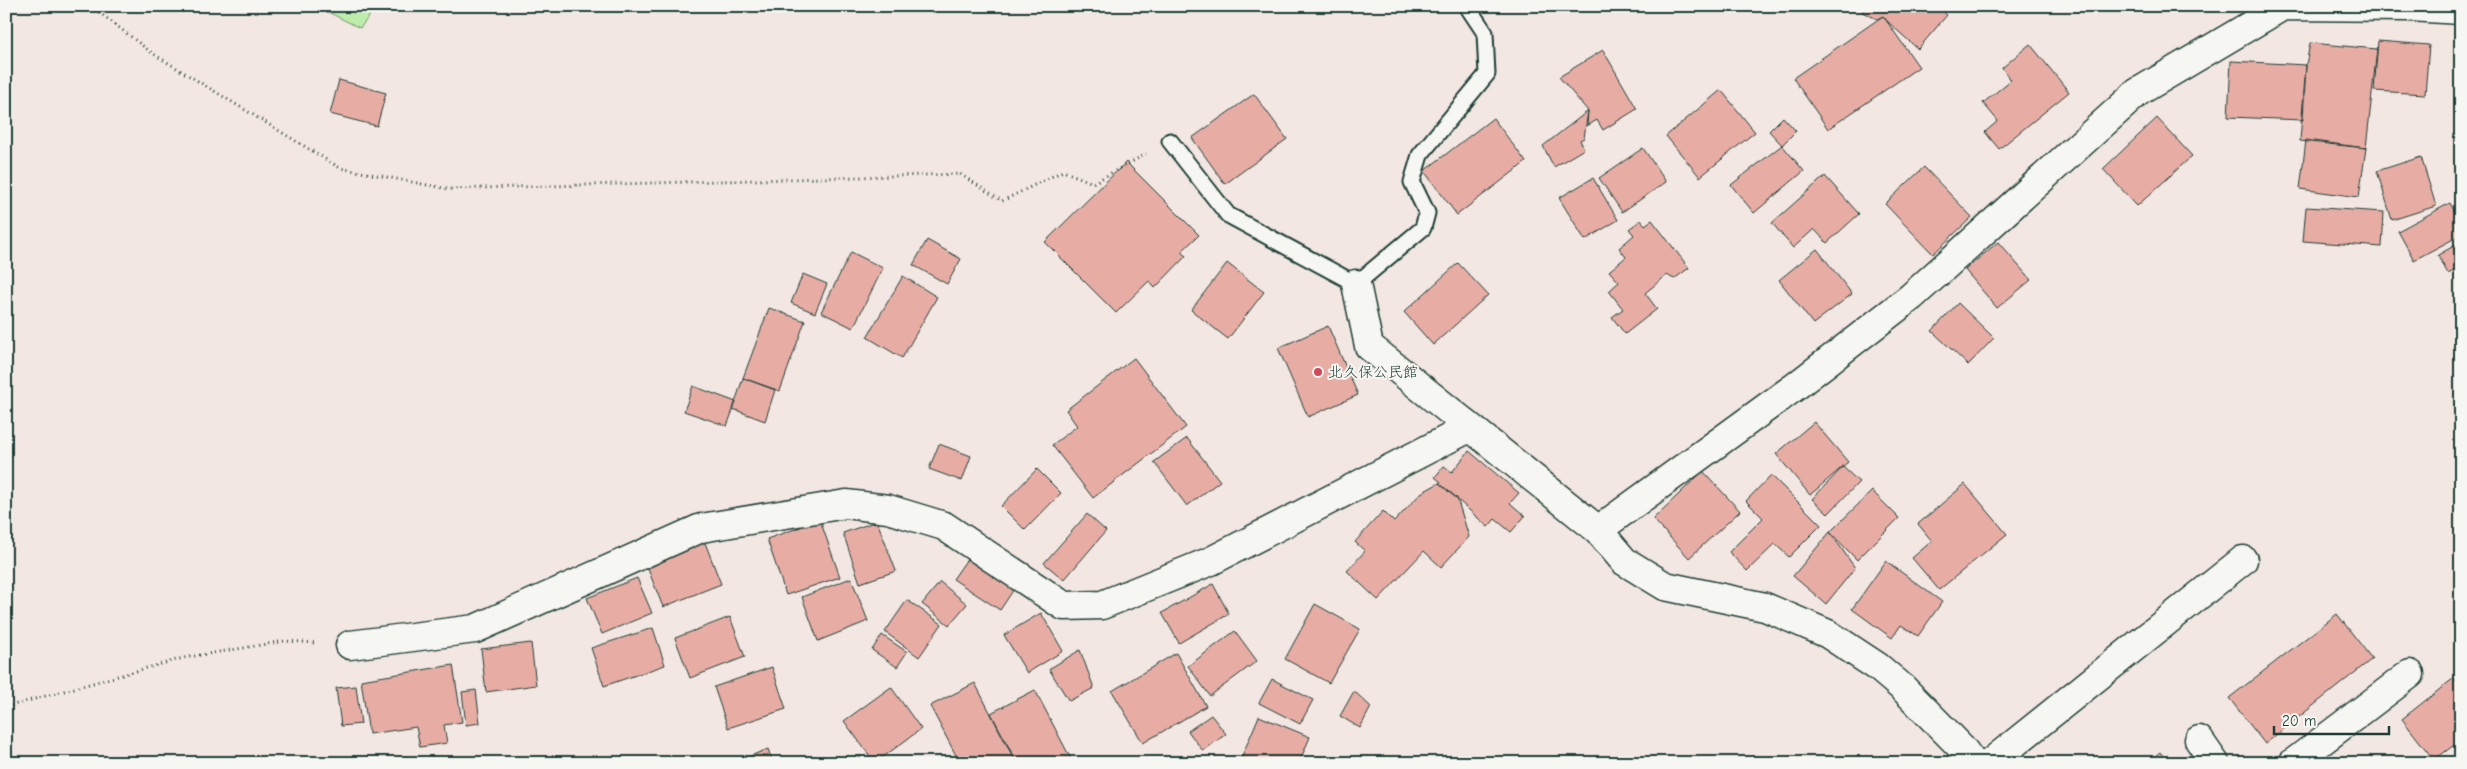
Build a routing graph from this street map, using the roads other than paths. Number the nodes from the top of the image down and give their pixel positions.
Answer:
1 (1467, 6) edge
2 (2409, 7) edge
3 (2461, 10) edge
4 (1170, 141) road end
5 (1356, 284) junction
6 (1469, 428) junction
7 (1598, 530) junction
8 (2243, 560) dead end
9 (350, 645) road end
10 (2410, 674) dead end
11 (2199, 740) dead end
12 (1973, 763) edge
13 (1990, 763) edge
14 (2215, 763) edge
15 (2293, 763) edge

1 - 5 lane
2 - 3 street
2 - 7 street
4 - 5 lane
5 - 6 street
6 - 7 street
6 - 9 street
7 - 12 street
8 - 13 street
10 - 15 street
11 - 14 street

